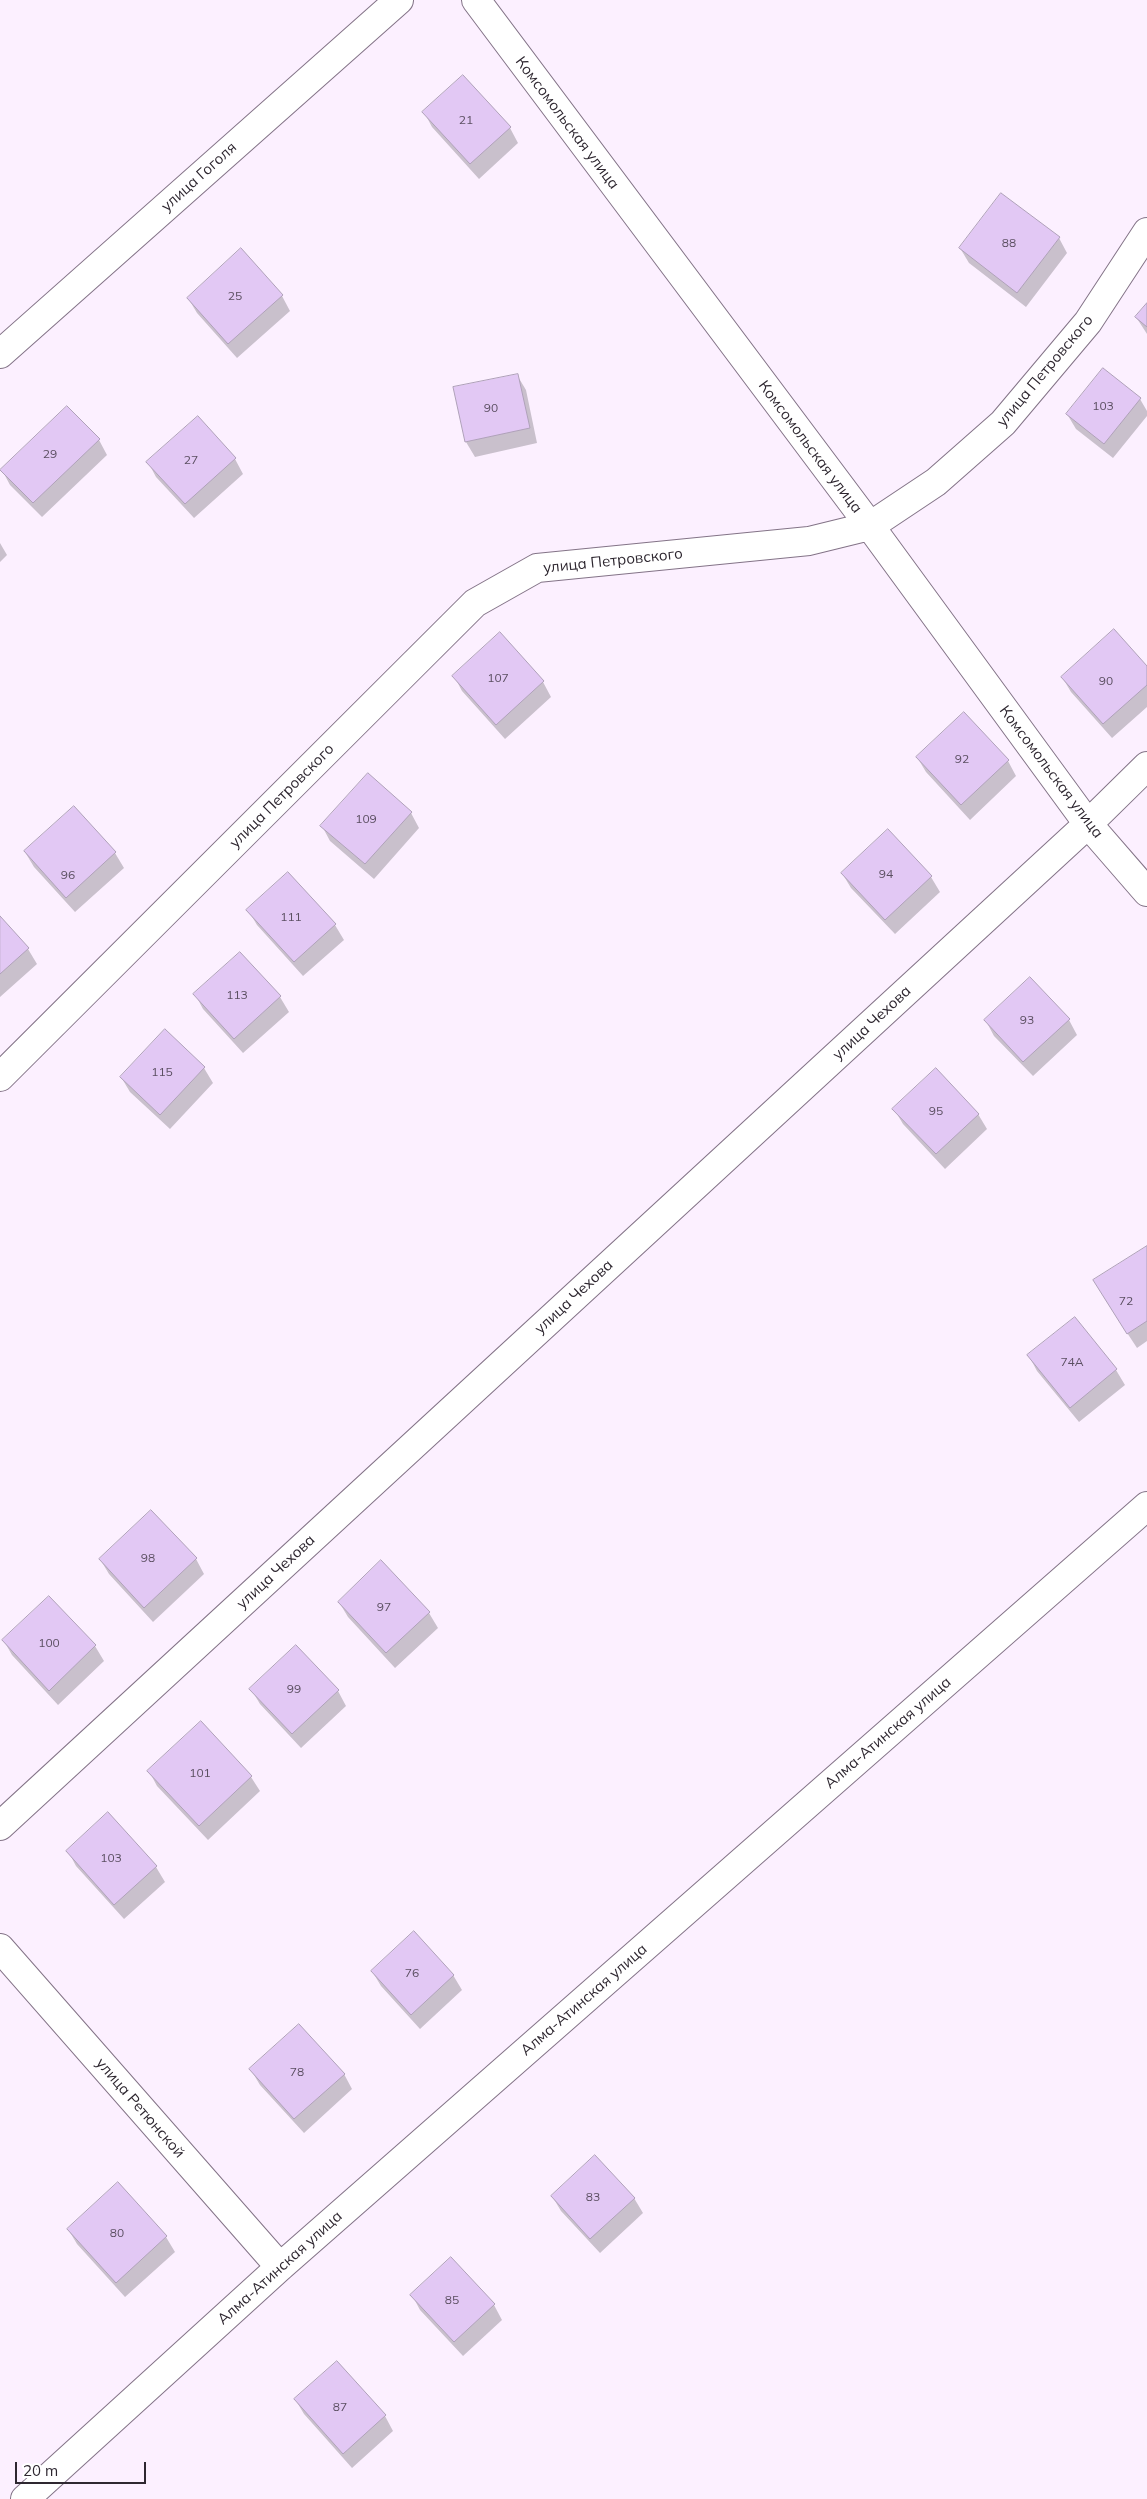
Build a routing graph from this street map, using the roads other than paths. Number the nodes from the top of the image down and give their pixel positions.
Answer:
1 (399, 0) edge
2 (476, 0) edge
3 (1147, 232) edge
4 (0, 354) edge
5 (870, 526) junction
6 (1147, 766) edge
7 (1088, 824) junction
8 (1147, 892) edge
9 (0, 1077) edge
10 (1147, 1506) edge
11 (0, 1826) edge
12 (0, 1948) edge
13 (280, 2268) junction
14 (24, 2499) edge

1 - 4 street, улица Гоголя
2 - 5 street, Комсомольская улица
3 - 5 street, улица Петровского
5 - 7 street, Комсомольская улица
5 - 9 street, улица Петровского
6 - 7 street, улица Чехова
7 - 8 street, Комсомольская улица
7 - 11 street, улица Чехова
10 - 13 street, Алма-Атинская улица
12 - 13 street, улица Ретюнской
13 - 14 street, Алма-Атинская улица

